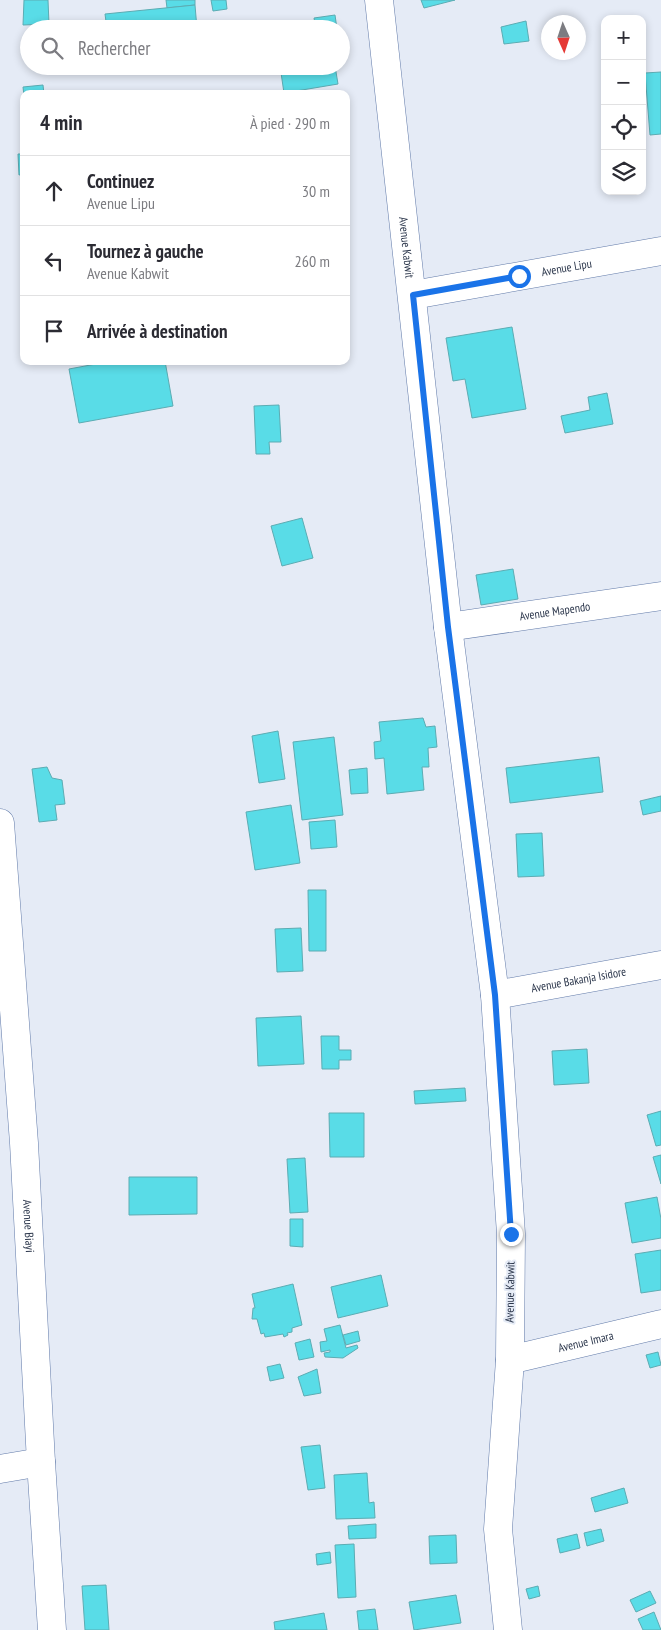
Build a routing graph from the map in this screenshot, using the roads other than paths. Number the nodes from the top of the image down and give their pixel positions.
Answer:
1 (379, 0) edge
2 (661, 251) edge
3 (413, 295) junction
4 (661, 596) edge
5 (448, 627) junction
6 (0, 823) edge
7 (661, 964) edge
8 (495, 995) junction
9 (12, 1145) edge
10 (661, 1324) edge
11 (510, 1360) junction
12 (41, 1462) junction
13 (0, 1470) edge
14 (52, 1630) edge
15 (508, 1630) edge

1 - 3 street, Avenue Kabwit
2 - 3 street, Avenue Lipu
3 - 5 street, Avenue Kabwit
4 - 5 street, Avenue Mapendo
5 - 8 street, Avenue Kabwit
6 - 9 street, Avenue Biayi
7 - 8 street, Avenue Bakanja Isidore
8 - 11 street, Avenue Kabwit
9 - 12 street, Avenue Biayi
10 - 11 street, Avenue Imara
11 - 15 street, Avenue Kabwit
12 - 13 street
12 - 14 street, Avenue Biayi

